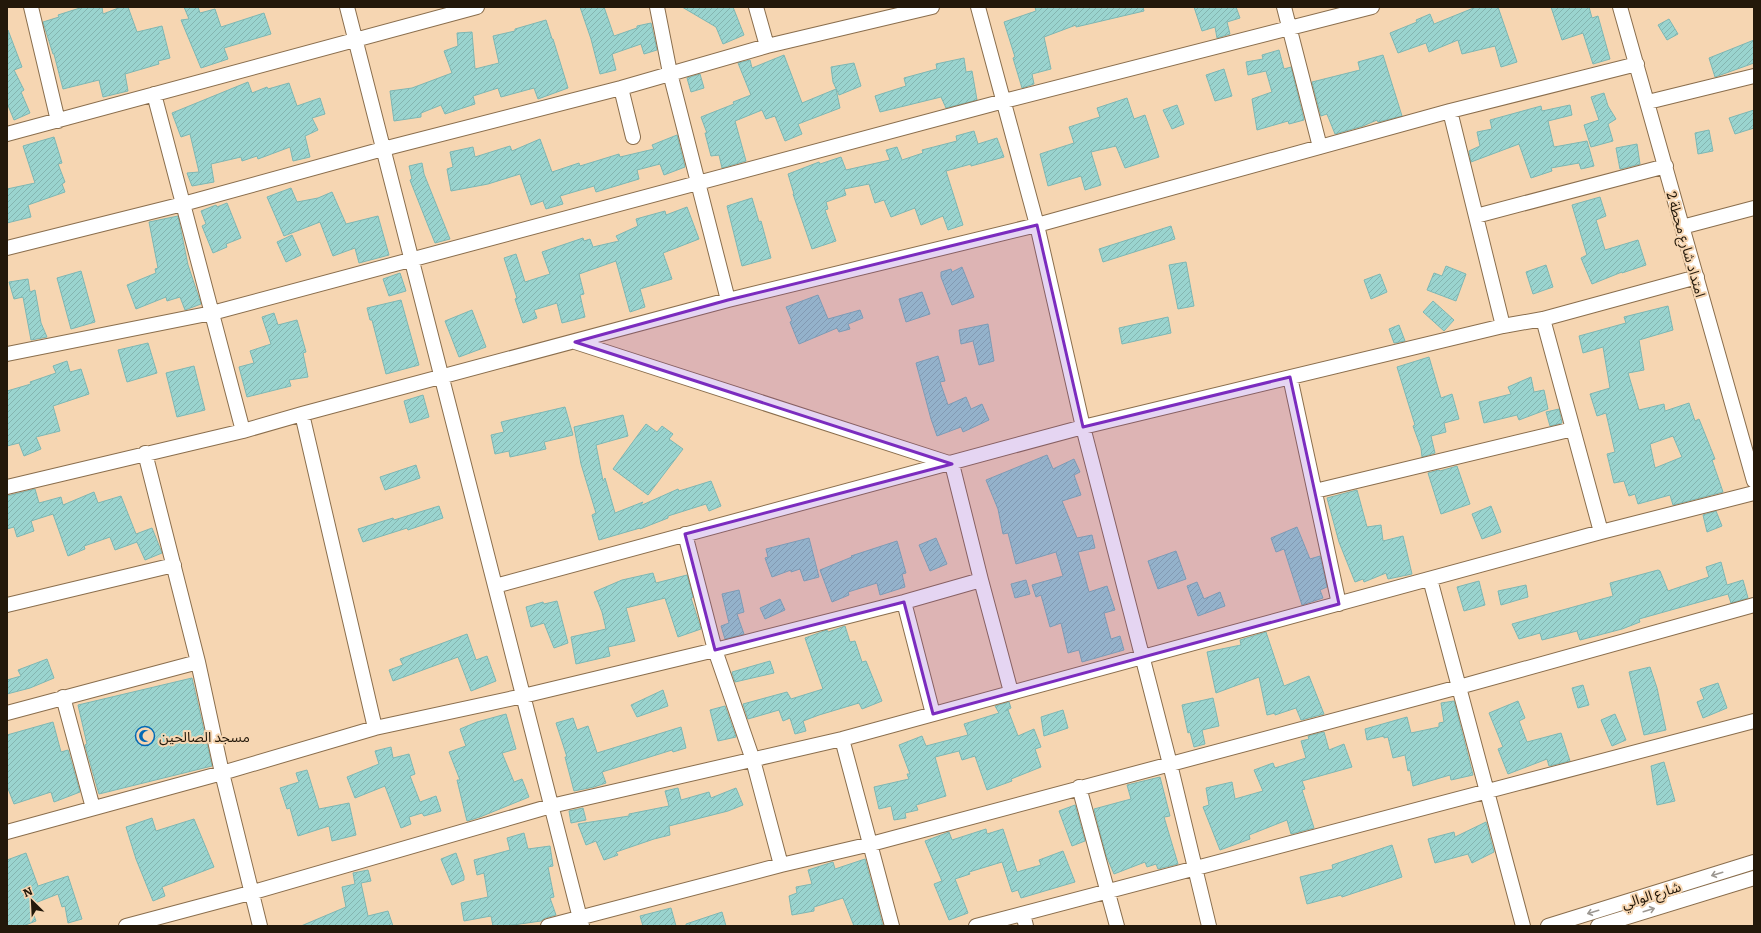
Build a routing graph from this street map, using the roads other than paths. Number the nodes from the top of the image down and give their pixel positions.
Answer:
1 (31, 7) edge
2 (347, 7) edge
3 (477, 7) edge
4 (657, 7) edge
5 (756, 7) edge
6 (932, 7) edge
7 (978, 7) edge
8 (1284, 7) edge
9 (1372, 7) edge
10 (1625, 8) edge
11 (871, 14) edge
12 (1289, 27) junction
13 (355, 39) junction
14 (767, 46) junction
15 (1637, 64) junction
16 (670, 74) junction
17 (1754, 76) edge
18 (621, 88) junction
19 (154, 94) junction
20 (1004, 101) junction
21 (1648, 102) junction
22 (1450, 111) junction
23 (58, 121) junction
24 (7, 134) edge
25 (633, 137) dead end
26 (1320, 147) junction
27 (383, 149) junction
28 (1666, 166) junction
29 (698, 183) junction
30 (183, 204) junction
31 (1754, 208) edge
32 (1476, 216) junction
33 (1037, 225) junction
34 (1682, 227) junction
35 (7, 248) edge
36 (411, 258) junction
37 (1697, 277) junction
38 (728, 300) junction
39 (212, 313) junction
40 (1543, 319) junction
41 (1503, 326) junction
42 (575, 342) junction
43 (7, 354) edge
44 (1290, 377) junction
45 (442, 378) junction
46 (302, 414) junction
47 (1083, 427) junction
48 (1573, 429) junction
49 (243, 431) junction
50 (145, 453) junction
51 (952, 464) junction
52 (1754, 480) edge
53 (7, 487) edge
54 (1315, 491) junction
55 (1754, 493) edge
56 (1601, 532) junction
57 (685, 534) junction
58 (174, 565) junction
59 (1430, 579) junction
60 (981, 580) junction
61 (495, 586) junction
62 (904, 602) junction
63 (1339, 604) junction
64 (7, 605) edge
65 (1754, 605) edge
66 (715, 650) junction
67 (1142, 657) junction
68 (198, 662) junction
69 (1460, 687) junction
70 (1010, 692) junction
71 (523, 696) junction
72 (63, 697) junction
73 (7, 713) edge
74 (933, 714) junction
75 (1754, 721) edge
76 (375, 728) junction
77 (842, 739) junction
78 (753, 760) junction
79 (1170, 764) junction
80 (222, 774) junction
81 (1079, 787) junction
82 (1486, 791) junction
83 (551, 806) junction
84 (93, 808) junction
85 (7, 832) edge
86 (871, 844) junction
87 (1754, 862) edge
88 (781, 865) junction
89 (1194, 868) junction
90 (1754, 878) edge
91 (1107, 891) junction
92 (250, 893) junction
93 (1024, 920) edge
94 (581, 922) edge
95 (126, 926) edge
96 (260, 926) edge
97 (548, 926) edge
98 (892, 926) edge
99 (976, 926) edge
100 (1117, 926) edge
101 (1209, 926) edge
102 (1523, 926) edge
103 (1548, 926) edge
104 (1598, 926) edge

1 - 23 street
2 - 13 street
3 - 13 street
4 - 16 street
5 - 14 street
6 - 11 street
7 - 20 street
8 - 12 street
9 - 12 street
10 - 15 street, امتداد شارع محطة 2
11 - 14 street
12 - 20 street
12 - 26 street
13 - 19 street
13 - 27 street
14 - 16 street
15 - 21 street, امتداد شارع محطة 2
15 - 22 street
16 - 18 street
16 - 29 street
17 - 21 street
18 - 25 street
18 - 27 street
19 - 23 street
19 - 30 street
20 - 29 street
20 - 33 street
21 - 28 street, امتداد شارع محطة 2
22 - 26 street
22 - 32 street
23 - 24 street
26 - 33 street
27 - 30 street
27 - 36 street
28 - 32 street
28 - 34 street, امتداد شارع محطة 2
29 - 36 street
29 - 38 street
30 - 35 street
30 - 39 street
31 - 34 street
32 - 41 street
33 - 38 street
33 - 47 street
34 - 37 street, امتداد شارع محطة 2
36 - 39 street
36 - 45 street
37 - 40 street
37 - 52 street, امتداد شارع محطة 2
38 - 42 street
39 - 43 street
39 - 49 street
40 - 41 street
40 - 48 street
41 - 44 street
42 - 45 street
42 - 51 street
44 - 47 street
44 - 54 street
45 - 46 street
45 - 61 street
46 - 49 street
46 - 76 street
47 - 51 street
47 - 67 street
48 - 54 street
48 - 56 street
49 - 50 street
50 - 53 street
50 - 58 street
51 - 57 street
51 - 60 street
54 - 63 street
55 - 56 street
56 - 59 street
57 - 61 street
57 - 66 street
58 - 64 street
58 - 68 street
59 - 63 street
59 - 69 street
60 - 62 street
60 - 70 street
61 - 71 street
62 - 66 street
62 - 74 street
63 - 67 street
65 - 69 street
66 - 71 street
66 - 78 street
67 - 70 street
67 - 79 street
68 - 72 street
68 - 80 street
69 - 79 street
69 - 82 street
70 - 74 street
71 - 76 street
71 - 83 street
72 - 73 street
72 - 84 street
74 - 77 street
75 - 82 street
76 - 80 street
77 - 78 street
77 - 86 street
78 - 83 street
78 - 88 street
79 - 81 street
79 - 89 street
80 - 84 street
80 - 92 street
81 - 86 street
81 - 91 street
82 - 89 street
82 - 102 street
83 - 92 street
83 - 94 street
84 - 85 street
86 - 88 street
86 - 98 street
87 -> 103 street, شارع الوالي
88 - 94 street
89 - 91 street
89 - 101 street
104 -> 90 street, شارع الوالي
91 - 93 street
91 - 100 street
92 - 95 street
92 - 96 street
93 - 99 street
94 - 97 street

